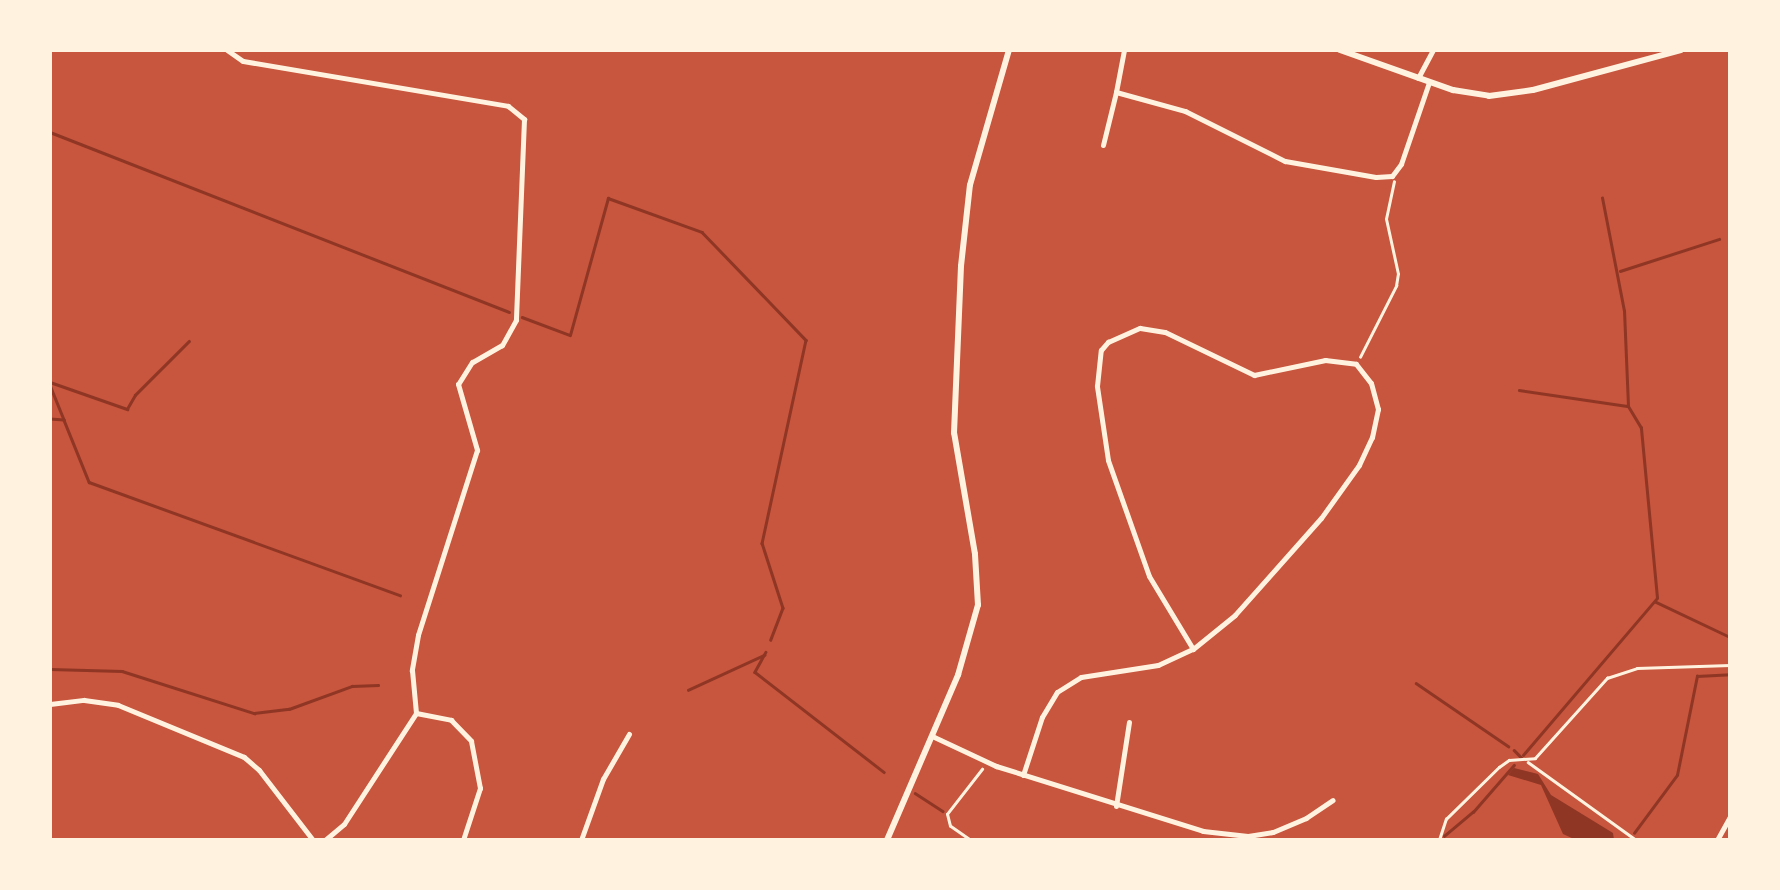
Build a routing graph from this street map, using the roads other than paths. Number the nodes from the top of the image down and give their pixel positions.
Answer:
1 (228, 50) edge
2 (1009, 50) edge
3 (1124, 50) edge
4 (1340, 50) edge
5 (1433, 50) edge
6 (1681, 50) edge
7 (1664, 52) edge
8 (1418, 78) junction
9 (1429, 82) junction
10 (1116, 92) junction
11 (1103, 144) dead end
12 (1193, 649) junction
13 (50, 704) edge
14 (416, 713) junction
15 (1128, 722) dead end
16 (629, 734) dead end
17 (930, 735) junction
18 (1023, 775) junction
19 (1333, 800) dead end
20 (1116, 806) junction
21 (1730, 817) edge
22 (313, 840) edge
23 (325, 840) edge
24 (462, 840) edge
25 (581, 840) edge
26 (887, 840) edge
27 (1717, 840) edge

1 - 14 street
2 - 17 street
3 - 10 street
4 - 8 street
5 - 8 street
6 - 7 street
7 - 9 street
8 - 9 street
9 - 10 street
10 - 11 street
12 - 12 street
12 - 18 street
13 - 22 street
14 - 23 street
14 - 24 street
15 - 20 street
16 - 25 street
17 - 18 street
17 - 26 street
18 - 20 street
19 - 20 street
21 - 27 street

